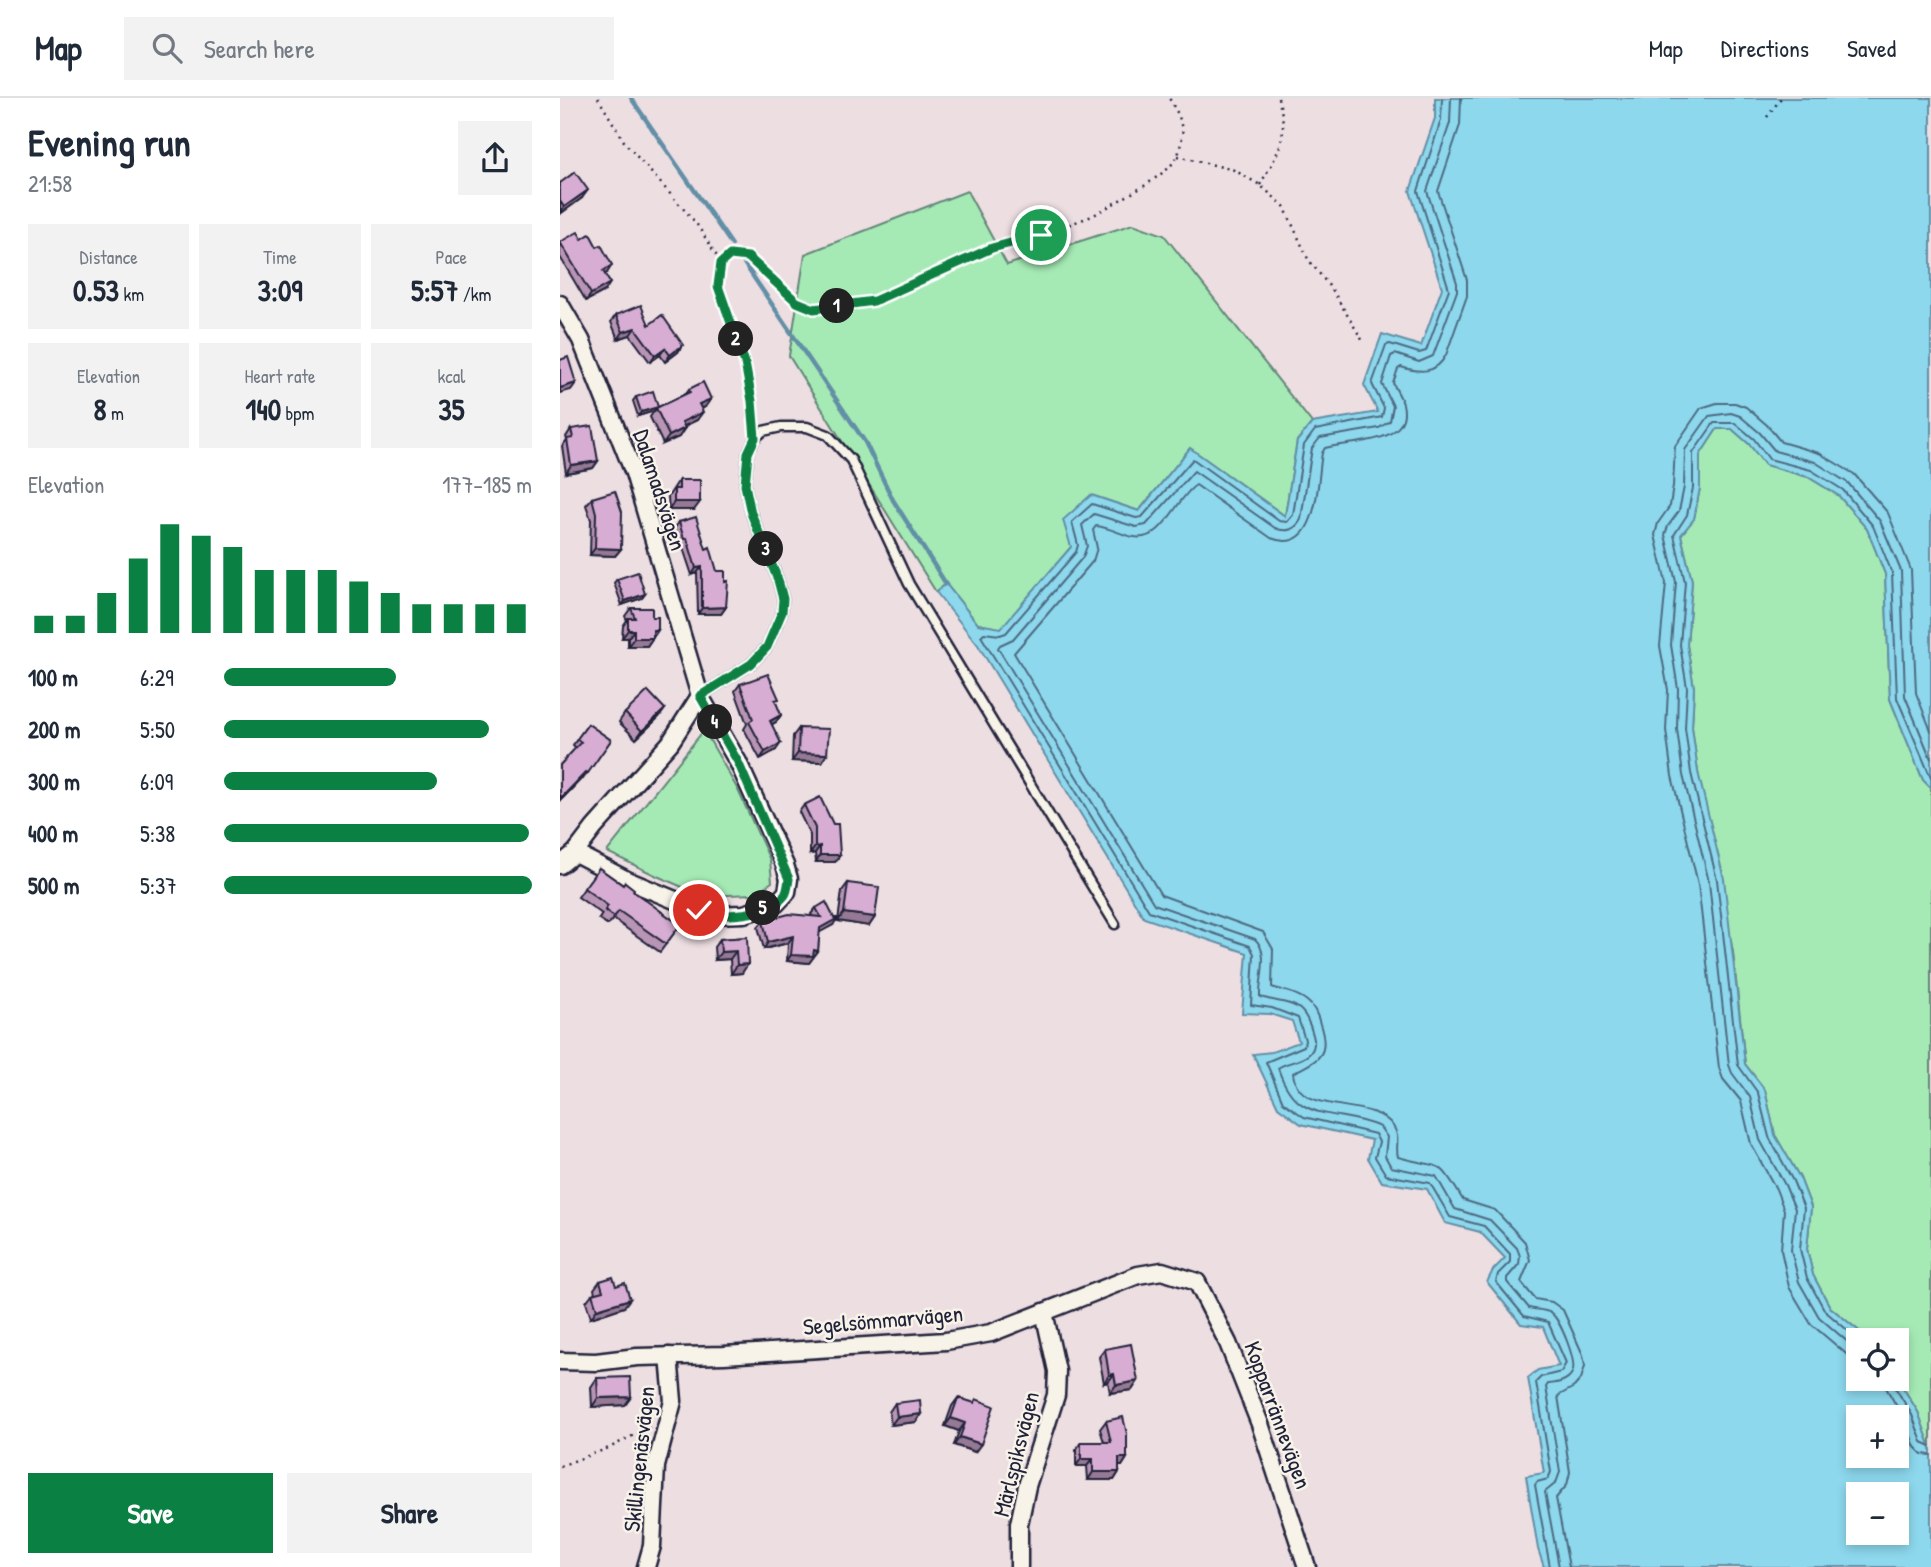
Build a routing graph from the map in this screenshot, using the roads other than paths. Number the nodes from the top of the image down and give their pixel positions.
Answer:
1 (560, 304) edge
2 (700, 696) junction
3 (575, 853) junction
4 (560, 865) edge
5 (1115, 924) dead end
6 (1197, 1282) joint
7 (1044, 1312) junction
8 (669, 1356) junction
9 (560, 1361) edge
10 (646, 1567) edge
11 (1020, 1567) edge
12 (1307, 1567) edge

1 - 2 street, Dalamadsvägen
2 - 3 street
2 - 3 street, Dalamadsvägen
2 - 5 lane
3 - 4 street
6 - 7 street, Segelsömmarvägen
6 - 12 street, Kopparrännevägen
7 - 8 street, Segelsömmarvägen
7 - 11 street, Märlspiksvägen
8 - 9 street, Segelsömmarvägen
8 - 10 street, Skillingenäsvägen

